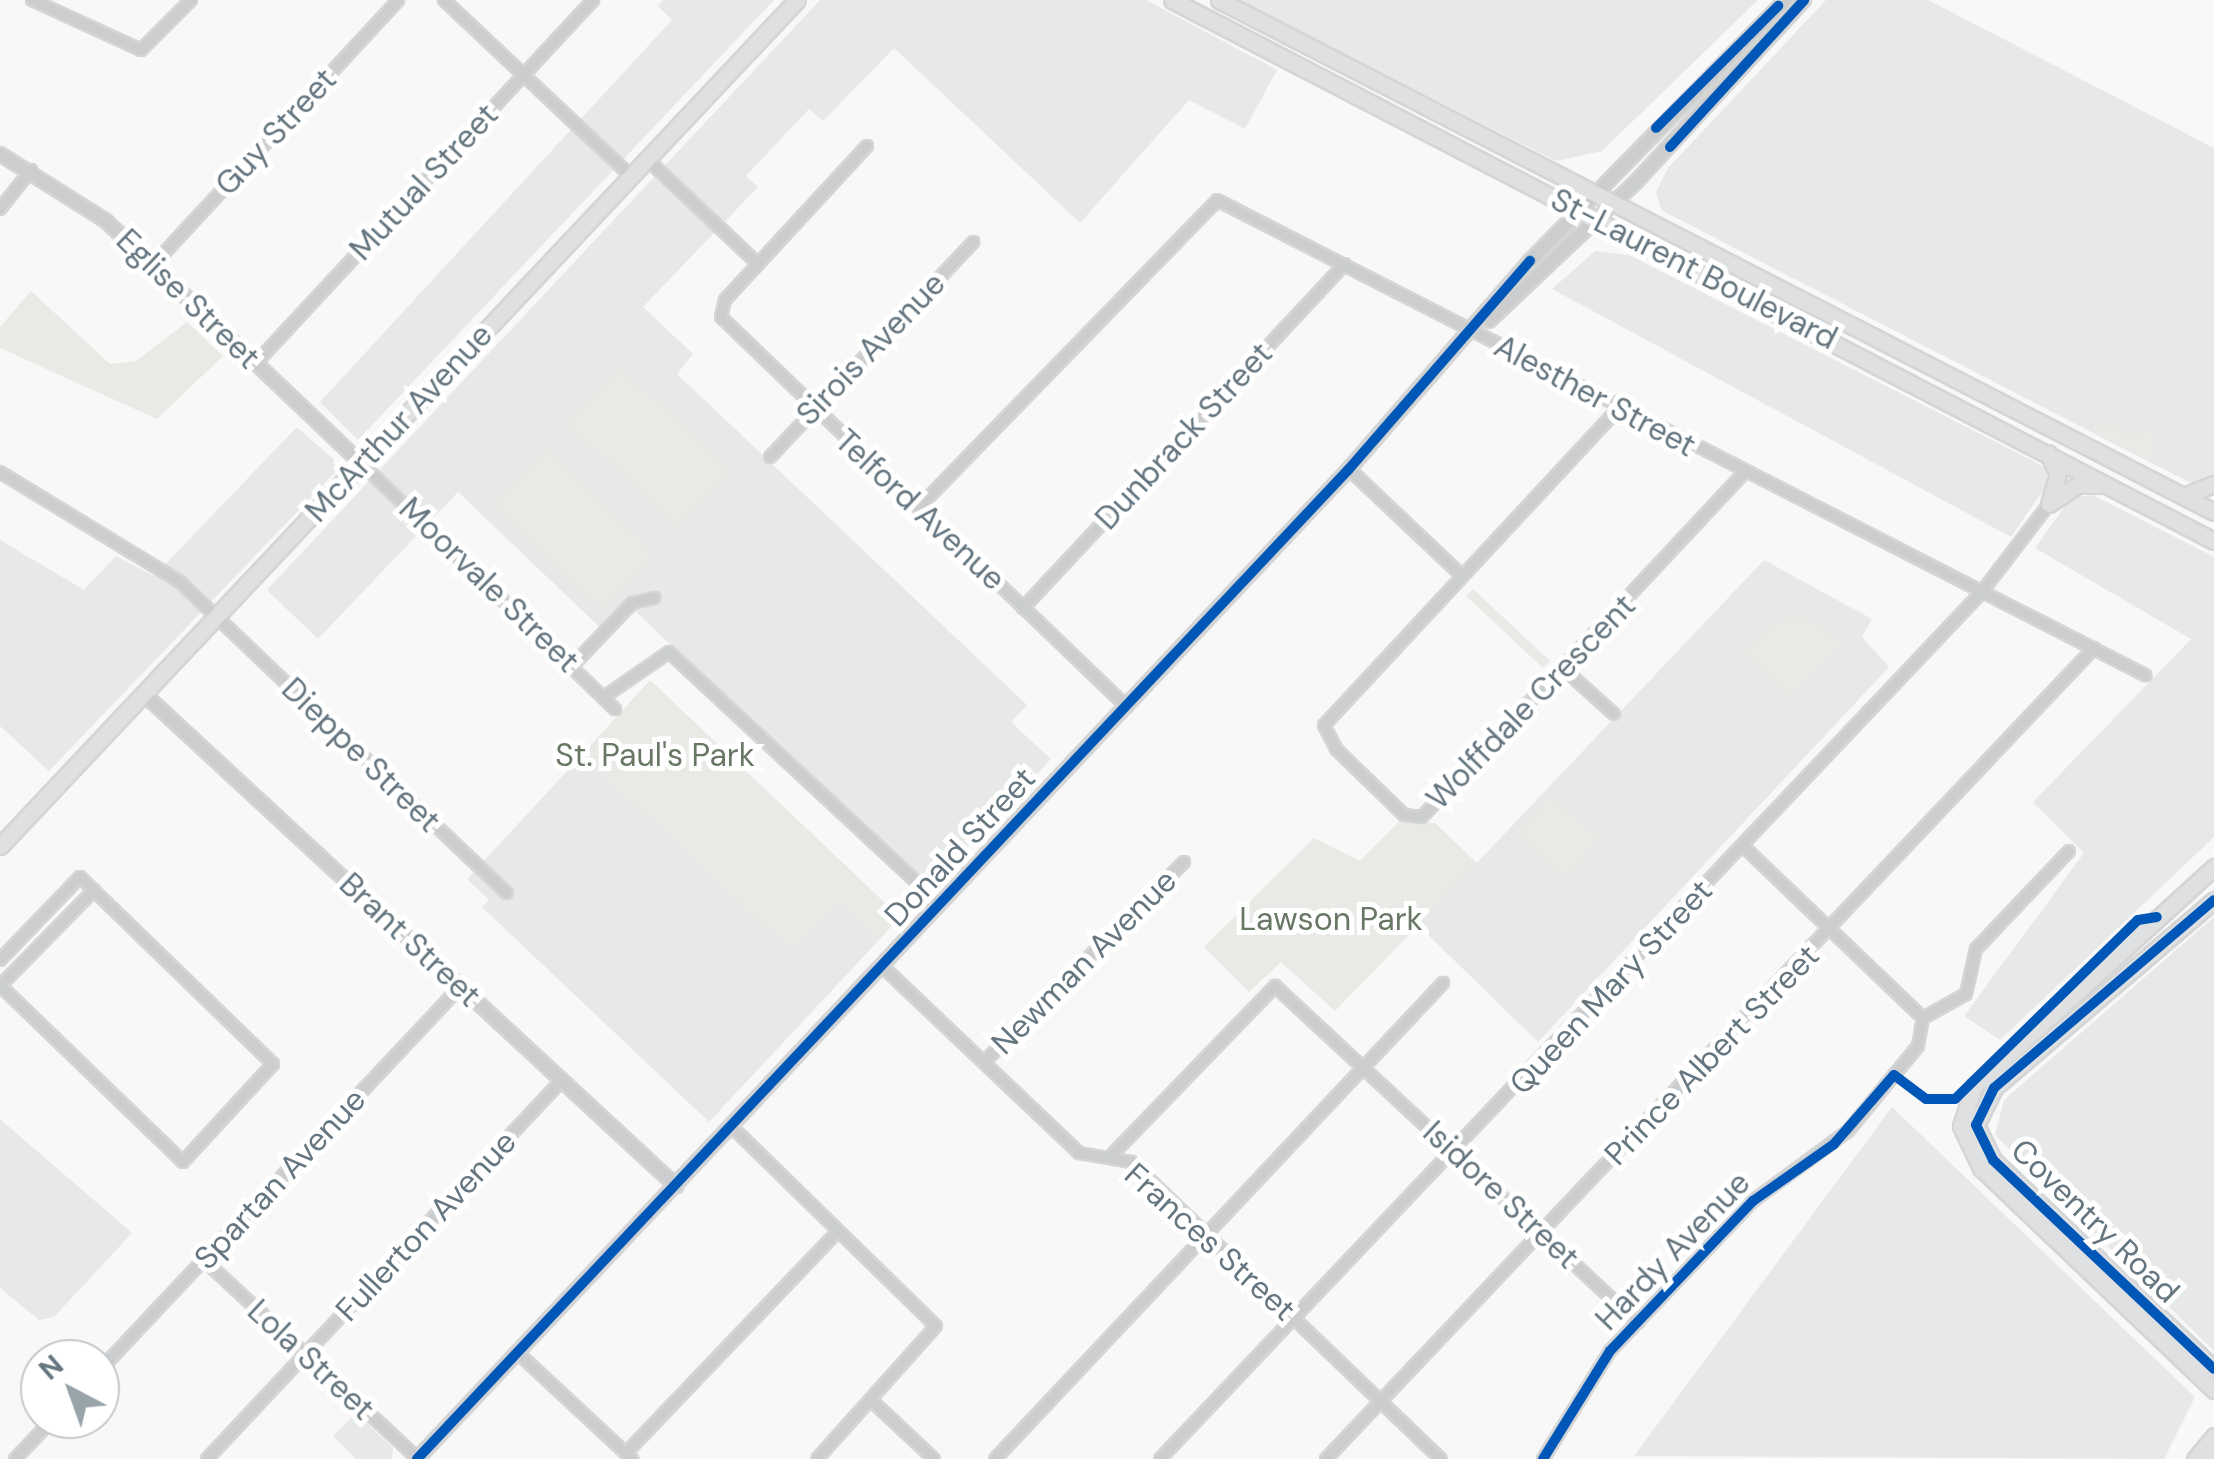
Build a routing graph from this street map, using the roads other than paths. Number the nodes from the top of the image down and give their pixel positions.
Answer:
1 (32, 0) edge
2 (191, 0) edge
3 (398, 0) edge
4 (444, 0) edge
5 (593, 0) edge
6 (797, 0) edge
7 (1172, 0) edge
8 (1218, 0) edge
9 (1786, 0) edge
10 (1804, 0) edge
11 (524, 74) junction
12 (867, 146) dead end
13 (0, 154) edge
14 (647, 159) junction
15 (32, 170) junction
16 (631, 176) junction
17 (1595, 194) junction
18 (1613, 204) junction
19 (0, 210) edge
20 (1580, 210) junction
21 (1598, 219) junction
22 (973, 242) dead end
23 (758, 264) junction
24 (1345, 264) junction
25 (153, 265) junction
26 (1476, 332) junction
27 (255, 364) junction
28 (813, 409) junction
29 (1618, 409) junction
30 (2046, 450) junction
31 (770, 457) dead end
32 (361, 463) junction
33 (1349, 469) junction
34 (0, 472) edge
35 (1742, 476) junction
36 (2214, 484) edge
37 (2108, 486) junction
38 (2184, 496) junction
39 (2049, 504) junction
40 (918, 508) junction
41 (2212, 508) edge
42 (2191, 528) junction
43 (2214, 541) edge
44 (1462, 576) junction
45 (1980, 593) junction
46 (654, 598) dead end
47 (1023, 608) junction
48 (216, 616) junction
49 (2094, 648) junction
50 (572, 665) junction
51 (1564, 669) junction
52 (2145, 676) dead end
53 (144, 694) junction
54 (604, 697) junction
55 (1128, 707) junction
56 (615, 709) dead end
57 (1614, 714) dead end
58 (0, 846) edge
59 (1744, 846) junction
60 (2069, 850) dead end
61 (1184, 862) dead end
62 (2214, 867) edge
63 (94, 890) junction
64 (506, 893) dead end
65 (2214, 900) edge
66 (940, 904) junction
67 (1831, 930) junction
68 (0, 960) edge
69 (882, 966) junction
70 (1443, 983) dead end
71 (0, 985) edge
72 (460, 988) junction
73 (1923, 1018) junction
74 (984, 1062) junction
75 (1365, 1065) junction
76 (562, 1080) junction
77 (731, 1126) junction
78 (1454, 1151) junction
79 (1110, 1156) junction
80 (676, 1186) junction
81 (837, 1232) junction
82 (1541, 1233) junction
83 (1206, 1235) junction
84 (204, 1260) junction
85 (1294, 1318) junction
86 (1638, 1323) junction
87 (120, 1349) edge
88 (518, 1353) junction
89 (305, 1355) junction
90 (2214, 1369) edge
91 (2214, 1390) edge
92 (872, 1401) junction
93 (1380, 1402) junction
94 (2214, 1436) edge
95 (34, 1439) edge
96 (629, 1456) edge
97 (15, 1459) edge
98 (207, 1459) edge
99 (418, 1459) edge
100 (817, 1459) edge
101 (934, 1459) edge
102 (994, 1459) edge
103 (1160, 1459) edge
104 (1326, 1459) edge
105 (1441, 1459) edge
106 (1544, 1459) edge
107 (2196, 1459) edge

1 - 2 street
3 - 25 street, Guy Street
4 - 11 street
5 - 11 street, Mutual Street
6 - 14 main road, McArthur Avenue
7 - 20 main road, St-Laurent Boulevard
8 - 17 main road, St-Laurent Boulevard
9 - 17 street, Donald Street
10 - 18 street, Donald Street
11 - 16 street
11 - 27 street, Mutual Street
12 - 23 street
13 - 15 street, Eglise Street
14 - 16 main road, McArthur Avenue
14 - 23 street
15 - 19 street
15 - 25 street, Eglise Street
16 - 32 main road, McArthur Avenue
17 - 18 main road, St-Laurent Boulevard
17 - 20 street, Donald Street
18 - 21 street, Donald Street
18 - 38 main road, St-Laurent Boulevard
20 - 21 main road, St-Laurent Boulevard
20 - 26 street, Donald Street
21 - 26 street, Donald Street
21 - 30 main road, St-Laurent Boulevard
22 - 28 street, Sirois Avenue
23 - 28 street, Telford Avenue
24 - 26 street, Alesther Street
24 - 40 street, Alesther Street
24 - 47 street, Dunbrack Street
25 - 27 street, Eglise Street
26 - 29 street, Alesther Street
26 - 33 street, Donald Street
27 - 32 street, Eglise Street
28 - 31 street, Sirois Avenue
28 - 40 street, Telford Avenue
29 - 35 street, Alesther Street
29 - 44 street, Wolffdale Crescent
30 - 37 main road, St-Laurent Boulevard
30 - 39 main road
32 - 48 main road, McArthur Avenue
32 - 50 street, Moorvale Street
33 - 44 street
33 - 55 street, Donald Street
34 - 48 street, Dieppe Street
35 - 45 street, Alesther Street
35 - 51 street, Wolffdale Crescent
36 - 38 main road
37 - 39 main road
37 - 42 main road, St-Laurent Boulevard
38 - 41 main road, St-Laurent Boulevard
39 - 45 street, Queen Mary Street
40 - 47 street, Telford Avenue
41 - 42 main road
42 - 43 main road, St-Laurent Boulevard
44 - 51 street, Wolffdale Crescent
45 - 49 street, Alesther Street
45 - 59 street, Queen Mary Street
46 - 50 street
47 - 55 street, Telford Avenue
48 - 53 main road, McArthur Avenue
48 - 64 street, Dieppe Street
49 - 52 street, Alesther Street
49 - 67 street, Prince Albert Street
50 - 54 street, Moorvale Street
51 - 57 street
53 - 58 main road, McArthur Avenue
53 - 72 street, Brant Street
54 - 56 street, Moorvale Street
54 - 66 street
55 - 66 street, Donald Street
59 - 67 street
59 - 78 street, Queen Mary Street
60 - 73 street
61 - 74 street, Newman Avenue
62 - 91 main road, Coventry Road
63 - 68 street
63 - 71 street
63 - 71 street
65 - 90 main road, Coventry Road
66 - 69 street, Donald Street
67 - 73 street
67 - 82 street, Prince Albert Street
69 - 74 street, Frances Street
69 - 77 street, Donald Street
70 - 75 street
72 - 76 street, Brant Street
72 - 84 street, Spartan Avenue
73 - 86 street, Hardy Avenue
74 - 79 street, Frances Street
75 - 78 street, Isidore Street
75 - 79 street, Isidore Street
75 - 83 street
76 - 80 street, Brant Street
76 - 89 street, Fullerton Avenue
77 - 80 street, Donald Street
77 - 81 street
78 - 82 street, Isidore Street
78 - 85 street, Queen Mary Street
79 - 83 street, Frances Street
80 - 88 street, Donald Street
81 - 92 street
81 - 96 street
82 - 86 street, Isidore Street
82 - 93 street, Prince Albert Street
83 - 85 street, Frances Street
83 - 102 street
84 - 87 street, Spartan Avenue
84 - 89 street, Lola Street
85 - 93 street, Frances Street
85 - 103 street, Queen Mary Street
86 - 106 street, Hardy Avenue
88 - 96 street
88 - 99 street, Donald Street
89 - 98 street, Fullerton Avenue
89 - 99 street, Lola Street
92 - 100 street
92 - 101 street
93 - 104 street, Prince Albert Street
93 - 105 street, Frances Street
94 - 107 main road
95 - 97 street

